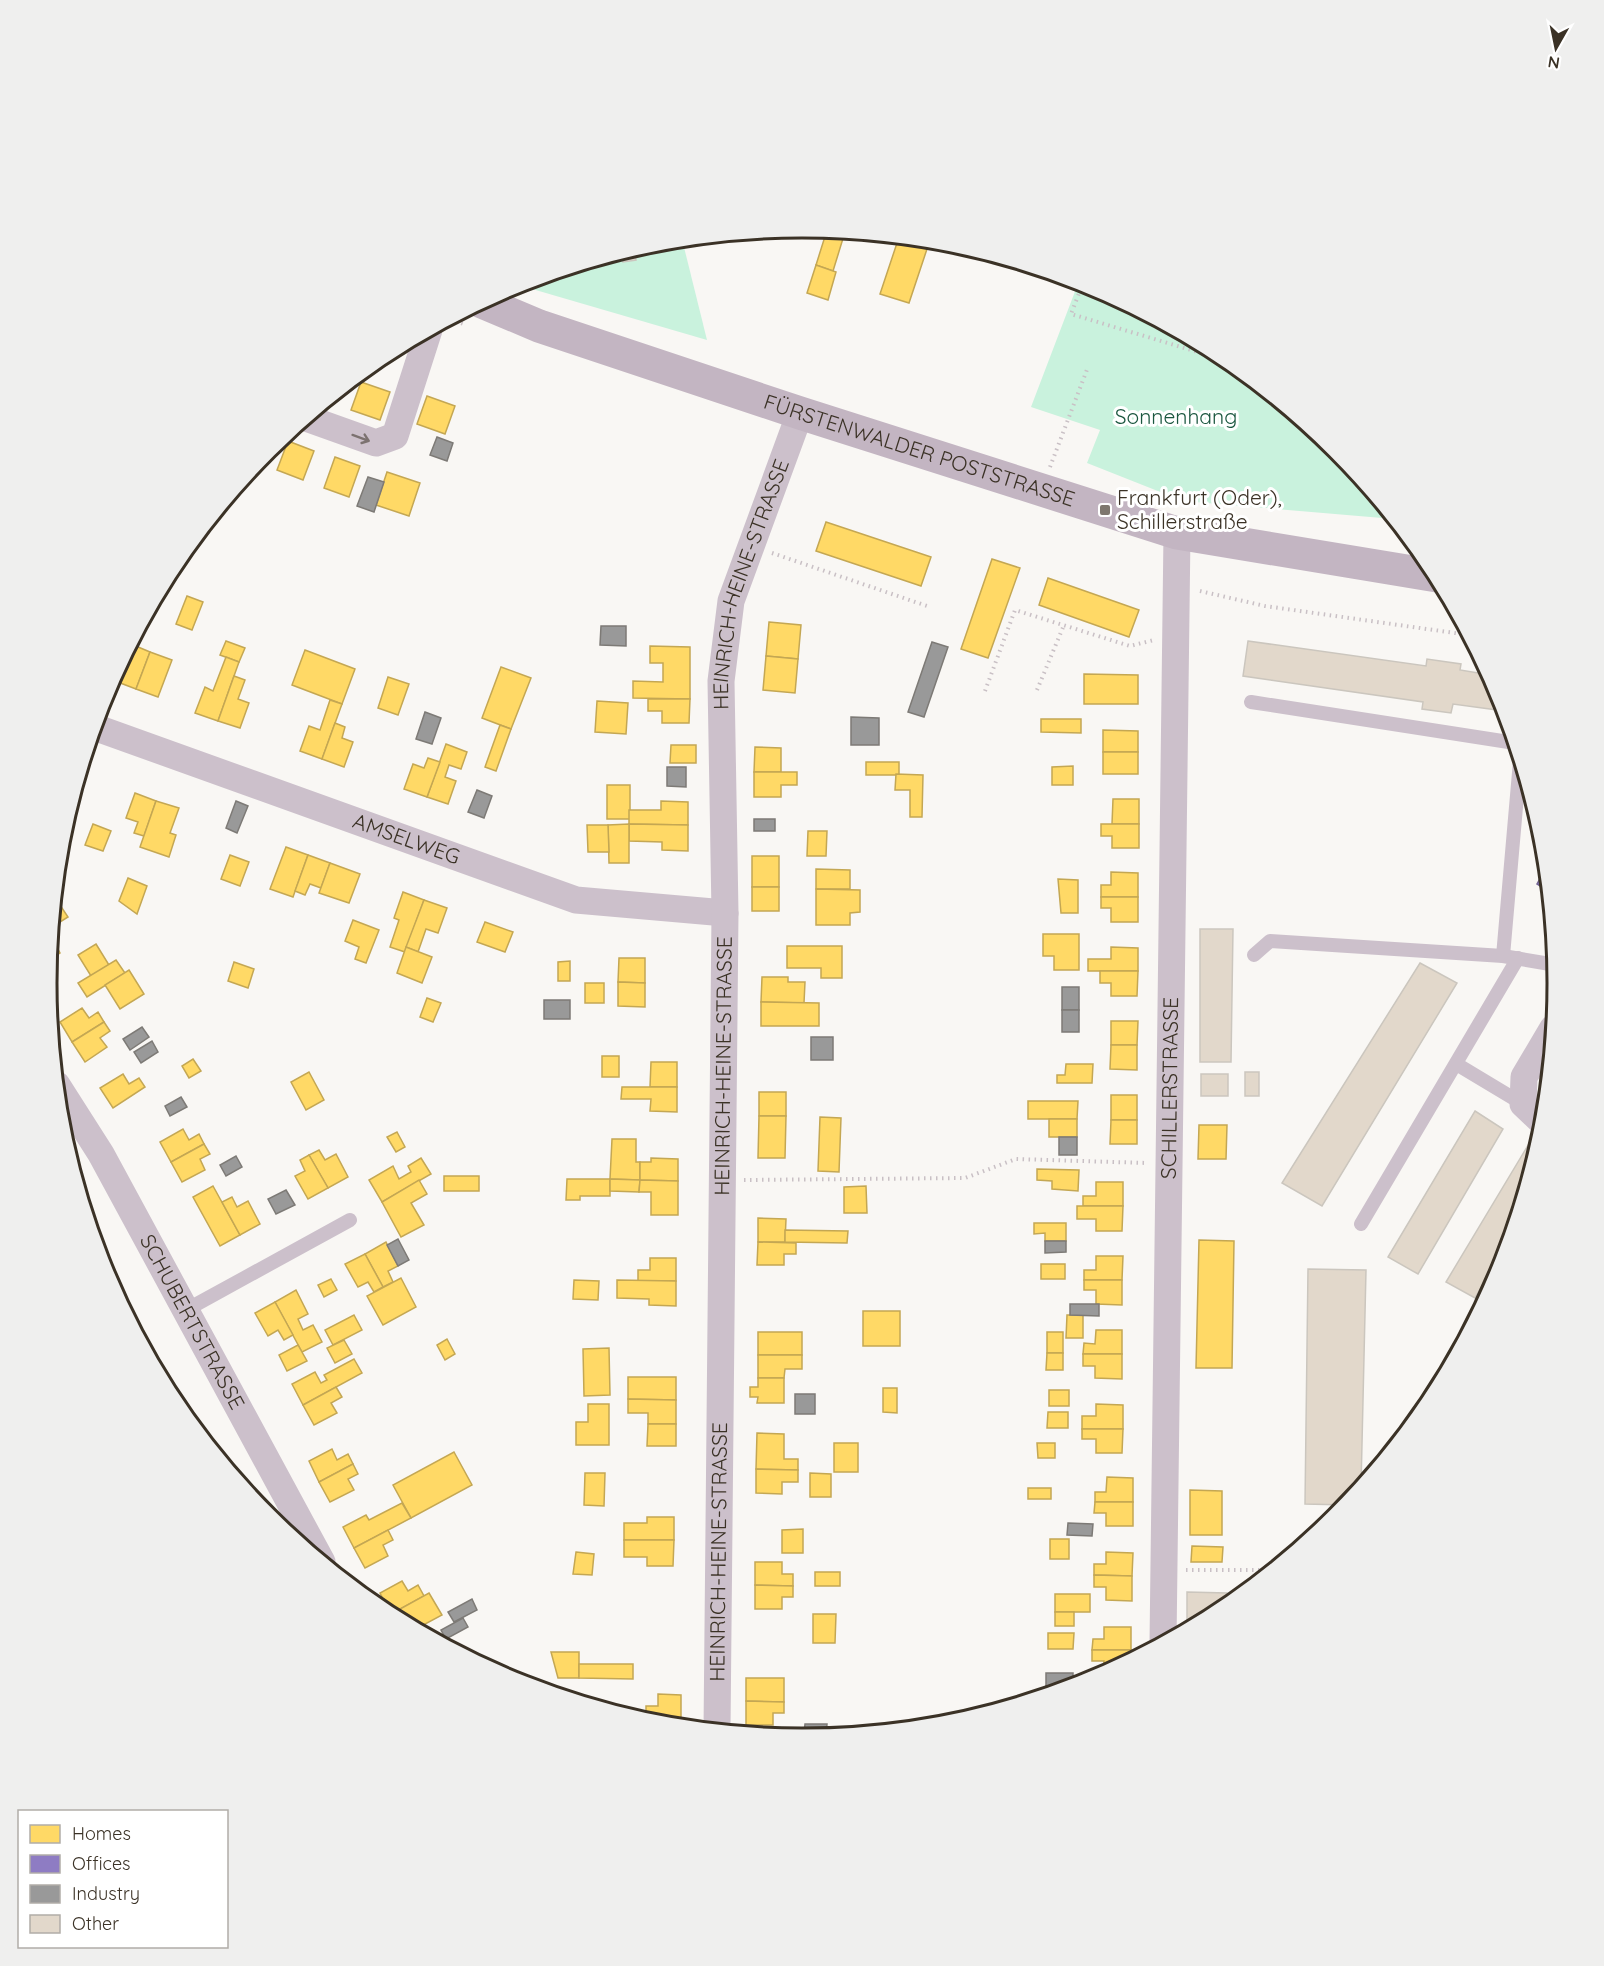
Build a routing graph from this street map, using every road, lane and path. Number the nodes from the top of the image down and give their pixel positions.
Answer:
1 (1079, 292) edge
2 (492, 306) edge
3 (425, 341) edge
4 (1196, 351) edge
5 (1088, 367) dead end
6 (800, 413) junction
7 (314, 421) edge
8 (1052, 462) dead end
9 (1177, 533) junction
10 (751, 546) junction
11 (1424, 574) edge
12 (1176, 586) junction
13 (927, 606) dead end
14 (1064, 625) junction
15 (1459, 634) edge
16 (1175, 636) junction
17 (1037, 690) dead end
18 (985, 691) dead end
19 (1251, 702) dead end
20 (102, 730) edge
21 (1506, 742) edge
22 (1518, 779) edge
23 (725, 913) junction
24 (1254, 955) dead end
25 (1503, 956) junction
26 (1518, 958) junction
27 (1546, 963) edge
28 (1544, 1043) edge
29 (1458, 1065) junction
30 (66, 1100) edge
31 (1523, 1104) junction
32 (1535, 1116) edge
33 (1169, 1164) junction
34 (722, 1180) junction
35 (350, 1220) dead end
36 (1362, 1224) dead end
37 (186, 1310) junction
38 (312, 1544) edge
39 (1164, 1570) junction
40 (1261, 1570) edge
41 (1163, 1634) edge
42 (717, 1723) edge

1 - 4 path
2 - 6 street, FÜRSTENWALDER POSTSTRASSE
7 -> 3 street
5 - 8 path
6 - 9 street, FÜRSTENWALDER POSTSTRASSE
6 - 10 street, HEINRICH-HEINE-STRASSE
9 - 11 street, FÜRSTENWALDER POSTSTRASSE
9 - 12 street, SCHILLERSTRASSE
10 - 13 path
10 - 23 street, HEINRICH-HEINE-STRASSE
12 - 15 path
12 - 16 street, SCHILLERSTRASSE
14 - 16 path
14 - 17 path
14 - 18 path
16 - 33 street, SCHILLERSTRASSE
19 - 21 lane
20 - 23 street, AMSELWEG
22 - 25 lane
23 - 34 street, HEINRICH-HEINE-STRASSE
24 - 25 lane
25 - 26 lane
26 - 27 lane
26 - 29 lane
28 - 31 street
29 - 31 lane
29 - 36 lane
30 - 37 street, SCHUBERTSTRASSE
31 - 32 street
33 - 34 path
33 - 39 street, SCHILLERSTRASSE
34 - 42 street, HEINRICH-HEINE-STRASSE
35 - 37 lane
37 - 38 street, SCHUBERTSTRASSE
39 - 40 path
39 - 41 street, SCHILLERSTRASSE

